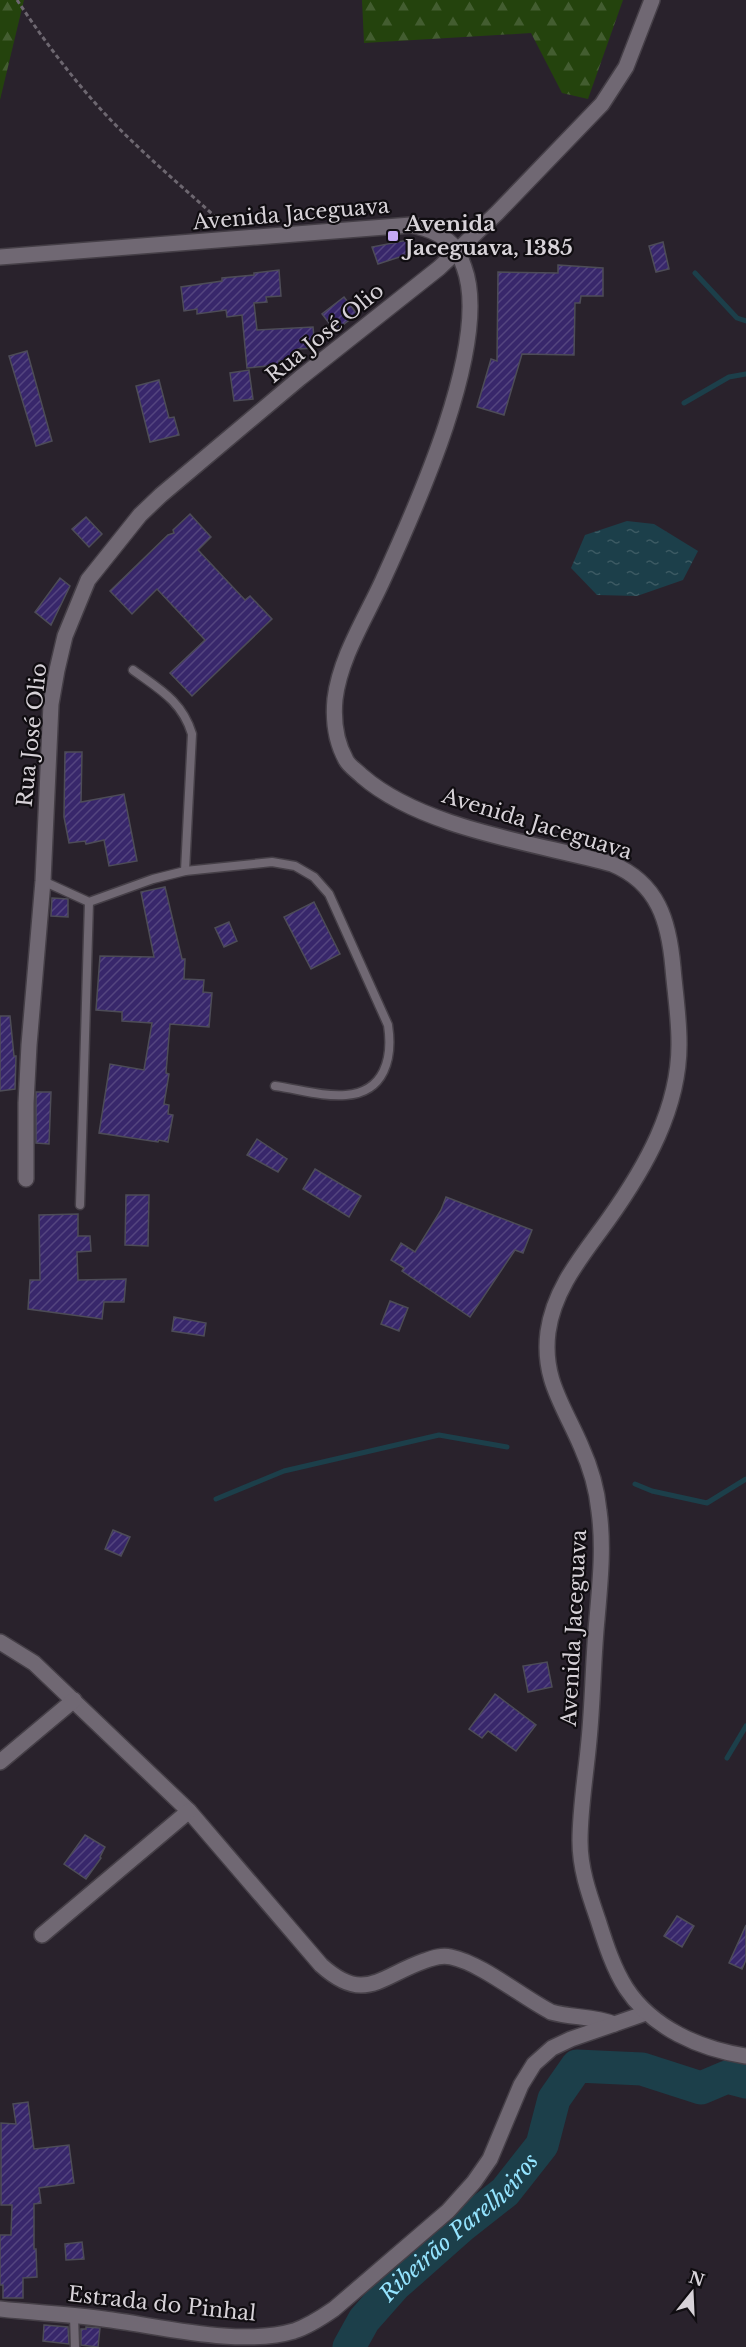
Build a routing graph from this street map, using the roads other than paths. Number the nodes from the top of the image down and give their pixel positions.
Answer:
1 (652, 0) edge
2 (458, 251) junction
3 (0, 257) edge
4 (133, 670) dead end
5 (184, 871) junction
6 (43, 881) junction
7 (89, 902) junction
8 (275, 1086) dead end
9 (26, 1179) dead end
10 (80, 1205) dead end
11 (0, 1642) edge
12 (74, 1700) junction
13 (0, 1762) edge
14 (189, 1811) junction
15 (42, 1935) dead end
16 (646, 2013) junction
17 (614, 2024) junction
18 (746, 2056) edge
19 (0, 2310) edge
20 (74, 2316) junction
21 (75, 2347) edge

1 - 2 street, Rua José Olio
2 - 3 street, Avenida Jaceguava
2 - 6 street, Rua José Olio
2 - 16 street, Avenida Jaceguava
4 - 5 lane
5 - 7 lane
5 - 8 lane
6 - 7 lane
6 - 9 street, Rua José Olio
7 - 10 lane
11 - 12 street
12 - 13 street
12 - 14 street
14 - 15 street
14 - 17 street
16 - 17 street, Estrada do Pinhal
16 - 18 street, Avenida Jaceguava
17 - 20 street, Estrada do Pinhal
19 - 20 street, Estrada do Pinhal
20 - 21 lane

